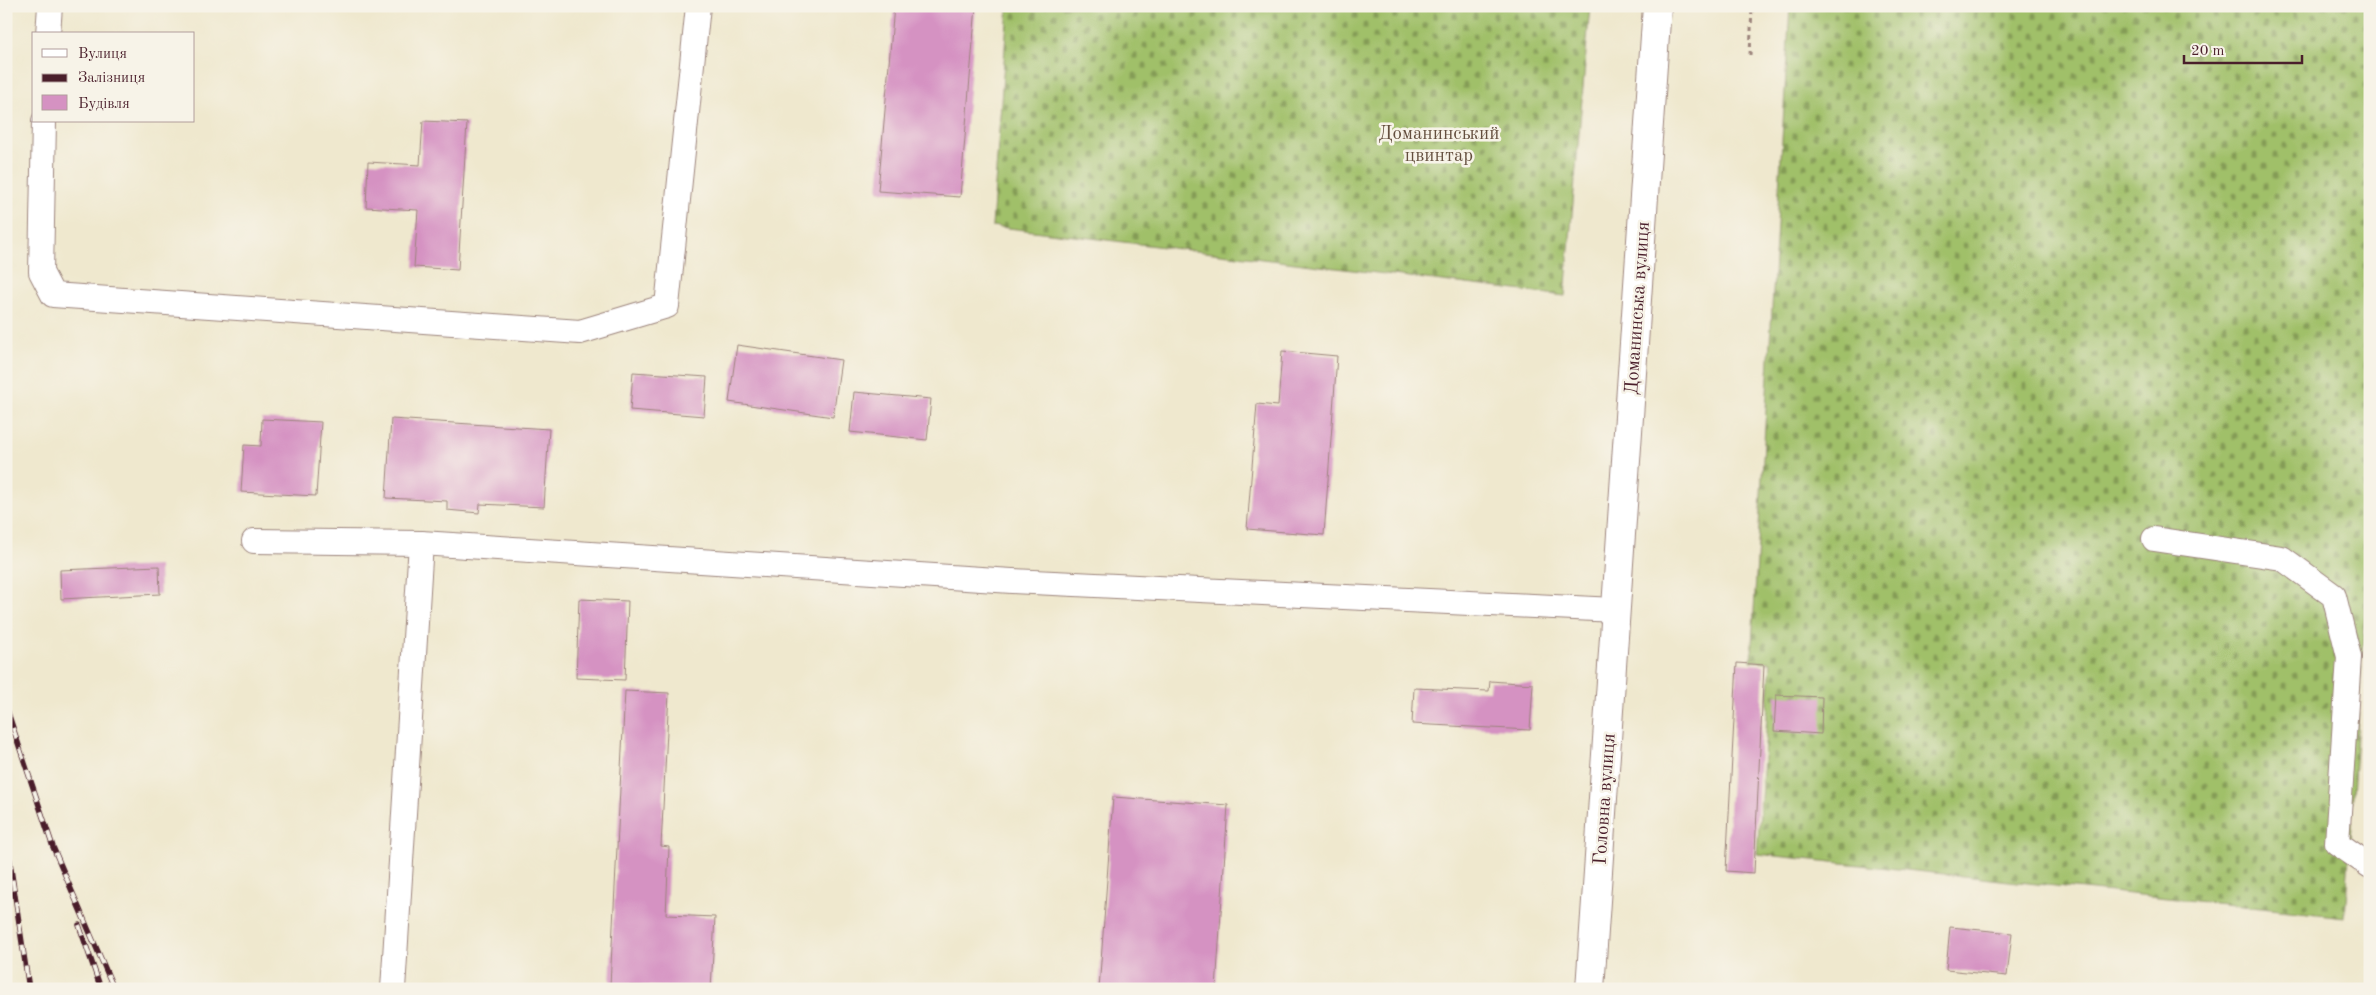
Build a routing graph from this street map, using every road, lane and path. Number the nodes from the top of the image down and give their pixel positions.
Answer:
1 (50, 6) edge
2 (698, 6) edge
3 (1657, 6) edge
4 (1752, 6) edge
5 (48, 32) edge
6 (1750, 56) dead end
7 (44, 122) edge
8 (2154, 539) dead end
9 (254, 541) dead end
10 (421, 543) junction
11 (1615, 610) junction
12 (2370, 866) edge
13 (393, 989) edge
14 (1590, 989) edge

1 - 5 lane
2 - 7 lane
3 - 11 main road, Доманинська вулиця
4 - 6 path
8 - 12 lane
9 - 10 lane
10 - 11 lane
10 - 13 lane
11 - 14 main road, Головна вулиця

